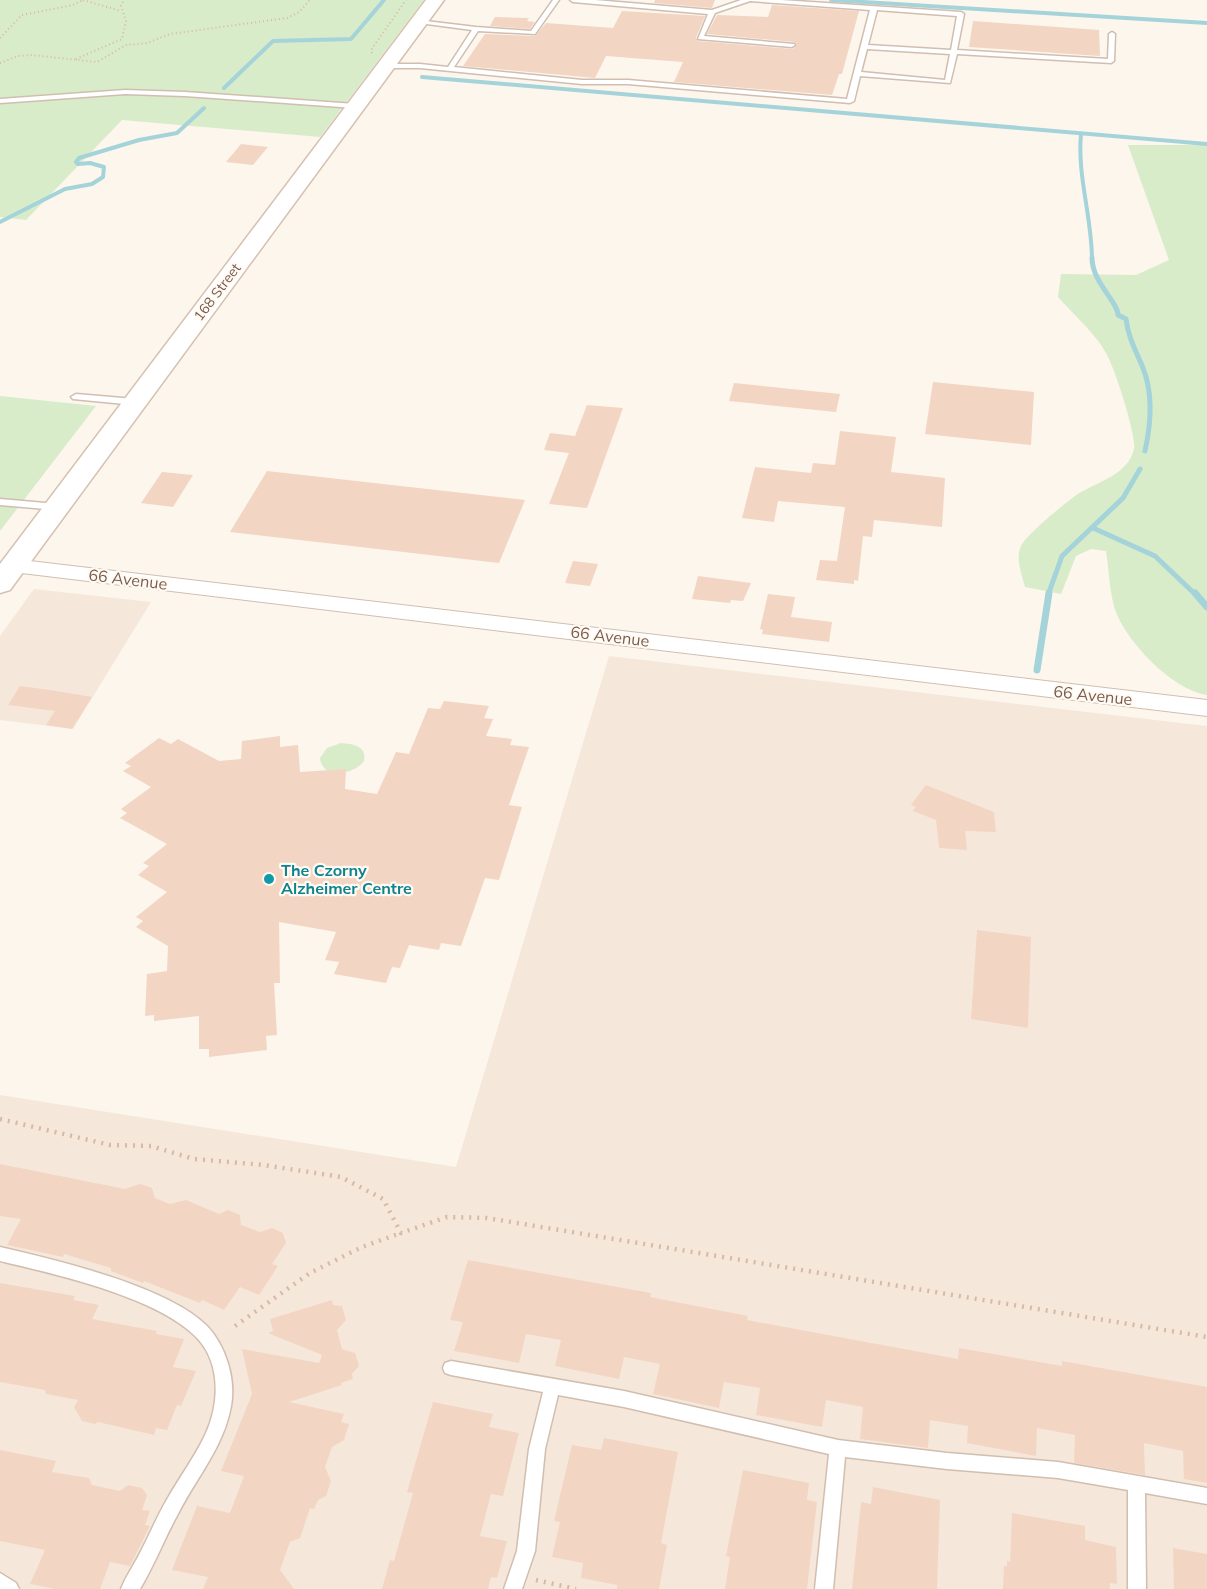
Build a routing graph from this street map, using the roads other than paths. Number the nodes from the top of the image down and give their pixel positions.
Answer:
1 (435, 0) edge
2 (556, 0) edge
3 (573, 0) edge
4 (747, 0) edge
5 (752, 0) edge
6 (874, 8) junction
7 (712, 12) junction
8 (419, 21) junction
9 (476, 29) junction
10 (1112, 34) dead end
11 (792, 45) dead end
12 (864, 47) junction
13 (953, 53) junction
14 (378, 60) junction
15 (449, 70) junction
16 (856, 74) junction
17 (0, 103) edge
18 (352, 110) junction
19 (76, 397) dead end
20 (135, 402) junction
21 (0, 502) edge
22 (57, 507) junction
23 (7, 575) edge
24 (1207, 708) edge
25 (0, 1254) edge
26 (450, 1368) dead end
27 (552, 1387) junction
28 (838, 1448) junction
29 (1136, 1483) junction
30 (1207, 1496) edge
31 (0, 1582) edge
32 (10, 1589) edge
33 (130, 1589) edge
34 (513, 1589) edge
35 (824, 1589) edge
36 (1137, 1589) edge

1 - 8 main road, 168 Street
2 - 9 lane
3 - 7 lane
4 - 7 lane
5 - 6 lane
6 - 12 lane
6 - 13 lane
7 - 11 lane
8 - 9 lane
8 - 14 main road, 168 Street
9 - 15 lane
10 - 13 lane
12 - 13 lane
12 - 16 lane
13 - 16 lane
14 - 15 lane
14 - 18 main road, 168 Street
15 - 16 lane
17 - 18 lane
18 - 20 main road, 168 Street
19 - 20 lane
20 - 22 main road, 168 Street
21 - 22 lane
22 - 23 main road, 168 Street
23 - 24 street, 66 Avenue
25 - 33 lane
26 - 27 lane
27 - 28 lane
27 - 34 lane
28 - 29 lane
28 - 35 lane
29 - 30 lane
29 - 36 lane
31 - 32 lane

